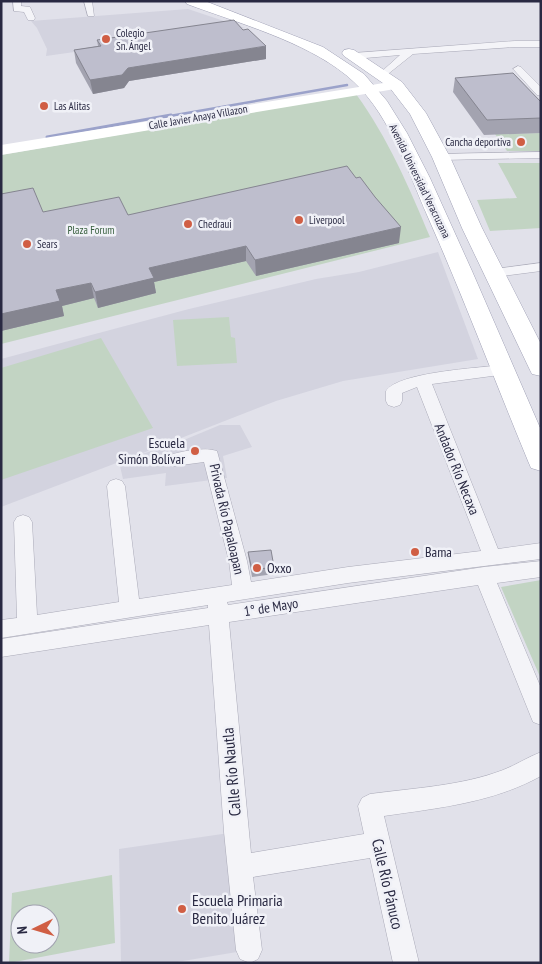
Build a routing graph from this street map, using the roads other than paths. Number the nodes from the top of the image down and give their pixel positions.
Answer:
1 (17, 1) edge
2 (88, 1) edge
3 (192, 1) edge
4 (227, 1) edge
5 (91, 14) dead end
6 (31, 18) dead end
7 (541, 44) edge
8 (410, 52) junction
9 (354, 56) junction
10 (518, 69) dead end
11 (389, 80) junction
12 (364, 84) junction
13 (541, 93) edge
14 (1, 139) edge
15 (34, 139) junction
16 (1, 150) edge
17 (541, 155) edge
18 (441, 157) junction
19 (541, 268) edge
20 (495, 273) junction
21 (541, 368) edge
22 (502, 370) junction
23 (423, 381) junction
24 (394, 401) dead end
25 (541, 435) edge
26 (174, 460) dead end
27 (541, 461) edge
28 (116, 486) dead end
29 (23, 522) dead end
30 (541, 551) edge
31 (492, 556) junction
32 (541, 569) edge
33 (484, 575) junction
34 (242, 590) junction
35 (218, 605) junction
36 (130, 608) junction
37 (27, 625) junction
38 (1, 629) edge
39 (1, 648) edge
40 (541, 715) edge
41 (541, 763) edge
42 (378, 844) junction
43 (240, 867) junction
44 (249, 950) dead end
45 (406, 963) edge

1 - 6 street
2 - 5 street
3 - 12 main road, Avenida Universidad Veracruzana
4 - 9 main road, Avenida Universidad Veracruzana
7 - 8 street
8 - 9 street
8 - 11 street
9 - 11 main road, Avenida Universidad Veracruzana
10 - 13 street
11 - 12 street, Calle Javier Anaya Villazon
11 - 18 main road, Avenida Universidad Veracruzana
12 - 15 street, Calle Javier Anaya Villazon
12 - 22 main road, Avenida Universidad Veracruzana
14 - 15 street, Calle Javier Anaya Villazon
15 - 16 street, Calle Javier Anaya Villazon
17 - 18 street
18 - 20 main road, Avenida Universidad Veracruzana
19 - 20 street
20 - 21 main road, Avenida Universidad Veracruzana
22 - 23 street
22 - 25 main road
22 - 27 main road, Avenida Universidad Veracruzana
23 - 24 street
23 - 31 street, Andador Río Necaxa
26 - 34 street, Privada Río Papaloapan
28 - 36 street
29 - 37 street
30 - 31 street, 1° de Mayo
31 - 34 street, 1° de Mayo
32 - 33 street, 1° de Mayo
33 - 35 street, 1° de Mayo
33 - 40 street
34 - 35 street, 1° de Mayo
35 - 36 street, 1° de Mayo
35 - 39 street, 1° de Mayo
35 - 43 street, Calle Río Nautla
36 - 37 street, 1° de Mayo
37 - 38 street, 1° de Mayo
41 - 42 street, Calle Río Pánuco
42 - 43 street
42 - 45 street, Calle Río Pánuco
43 - 44 street, Calle Río Nautla

